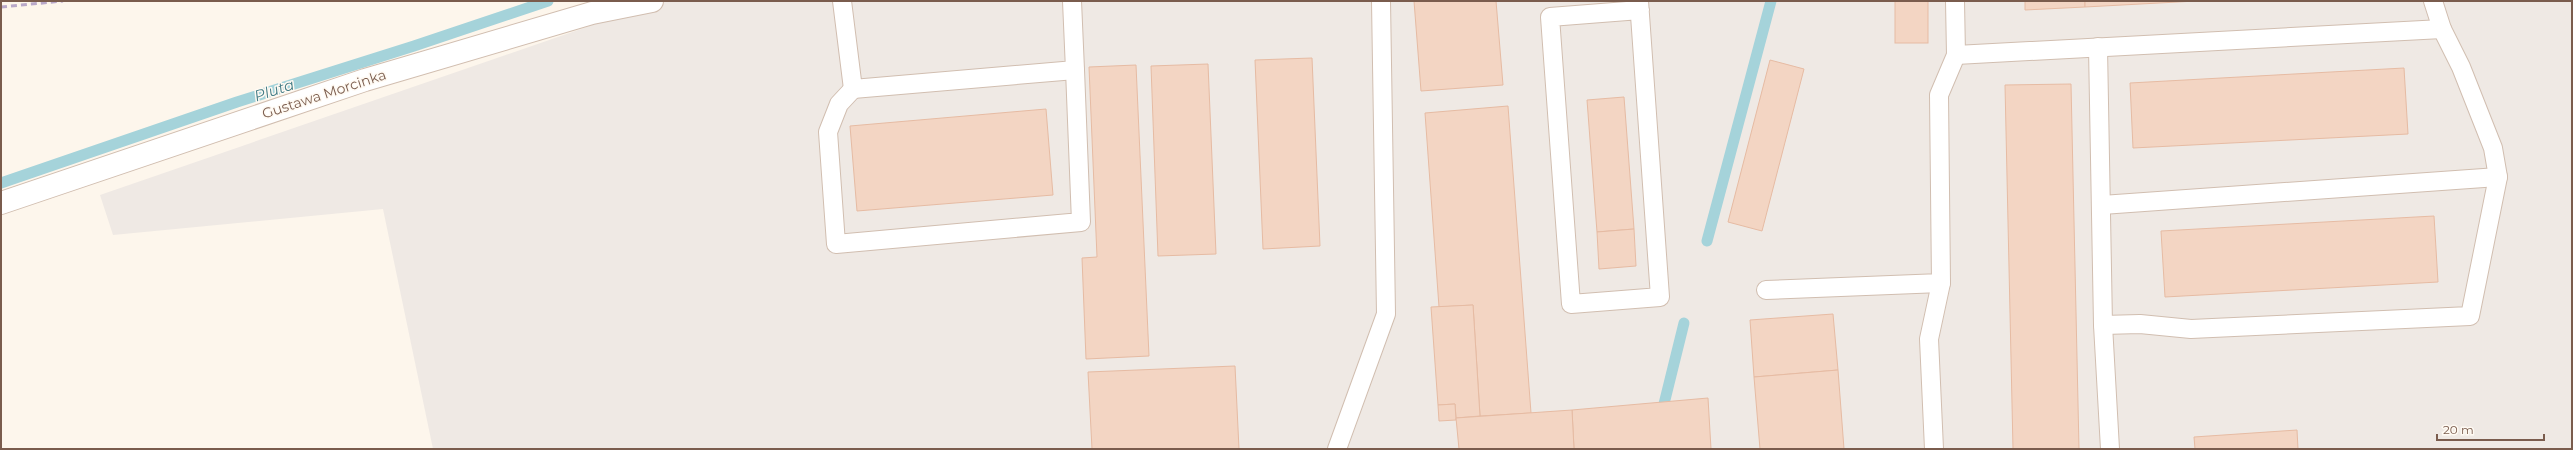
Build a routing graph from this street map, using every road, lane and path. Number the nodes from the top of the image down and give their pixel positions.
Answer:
1 (652, 1) edge
2 (842, 1) edge
3 (1072, 1) edge
4 (1381, 1) edge
5 (1955, 1) edge
6 (2433, 1) edge
7 (1639, 6) edge
8 (2442, 29) junction
9 (2098, 47) junction
10 (1956, 55) junction
11 (1075, 70) junction
12 (853, 89) junction
13 (2498, 177) junction
14 (1, 204) edge
15 (2102, 205) junction
16 (1941, 283) junction
17 (1766, 290) dead end
18 (2103, 325) junction
19 (1337, 449) edge
20 (1934, 449) edge
21 (2110, 449) edge

1 - 14 street, Gustawa Morcinka
2 - 12 lane
3 - 11 lane
4 - 19 lane
5 - 10 lane
6 - 8 lane
7 - 7 lane
8 - 9 lane
8 - 13 lane
9 - 10 lane
9 - 15 lane
10 - 16 lane
11 - 12 lane
11 - 12 lane
13 - 15 lane
13 - 18 lane
15 - 18 lane
16 - 17 lane
16 - 20 lane
18 - 21 lane

